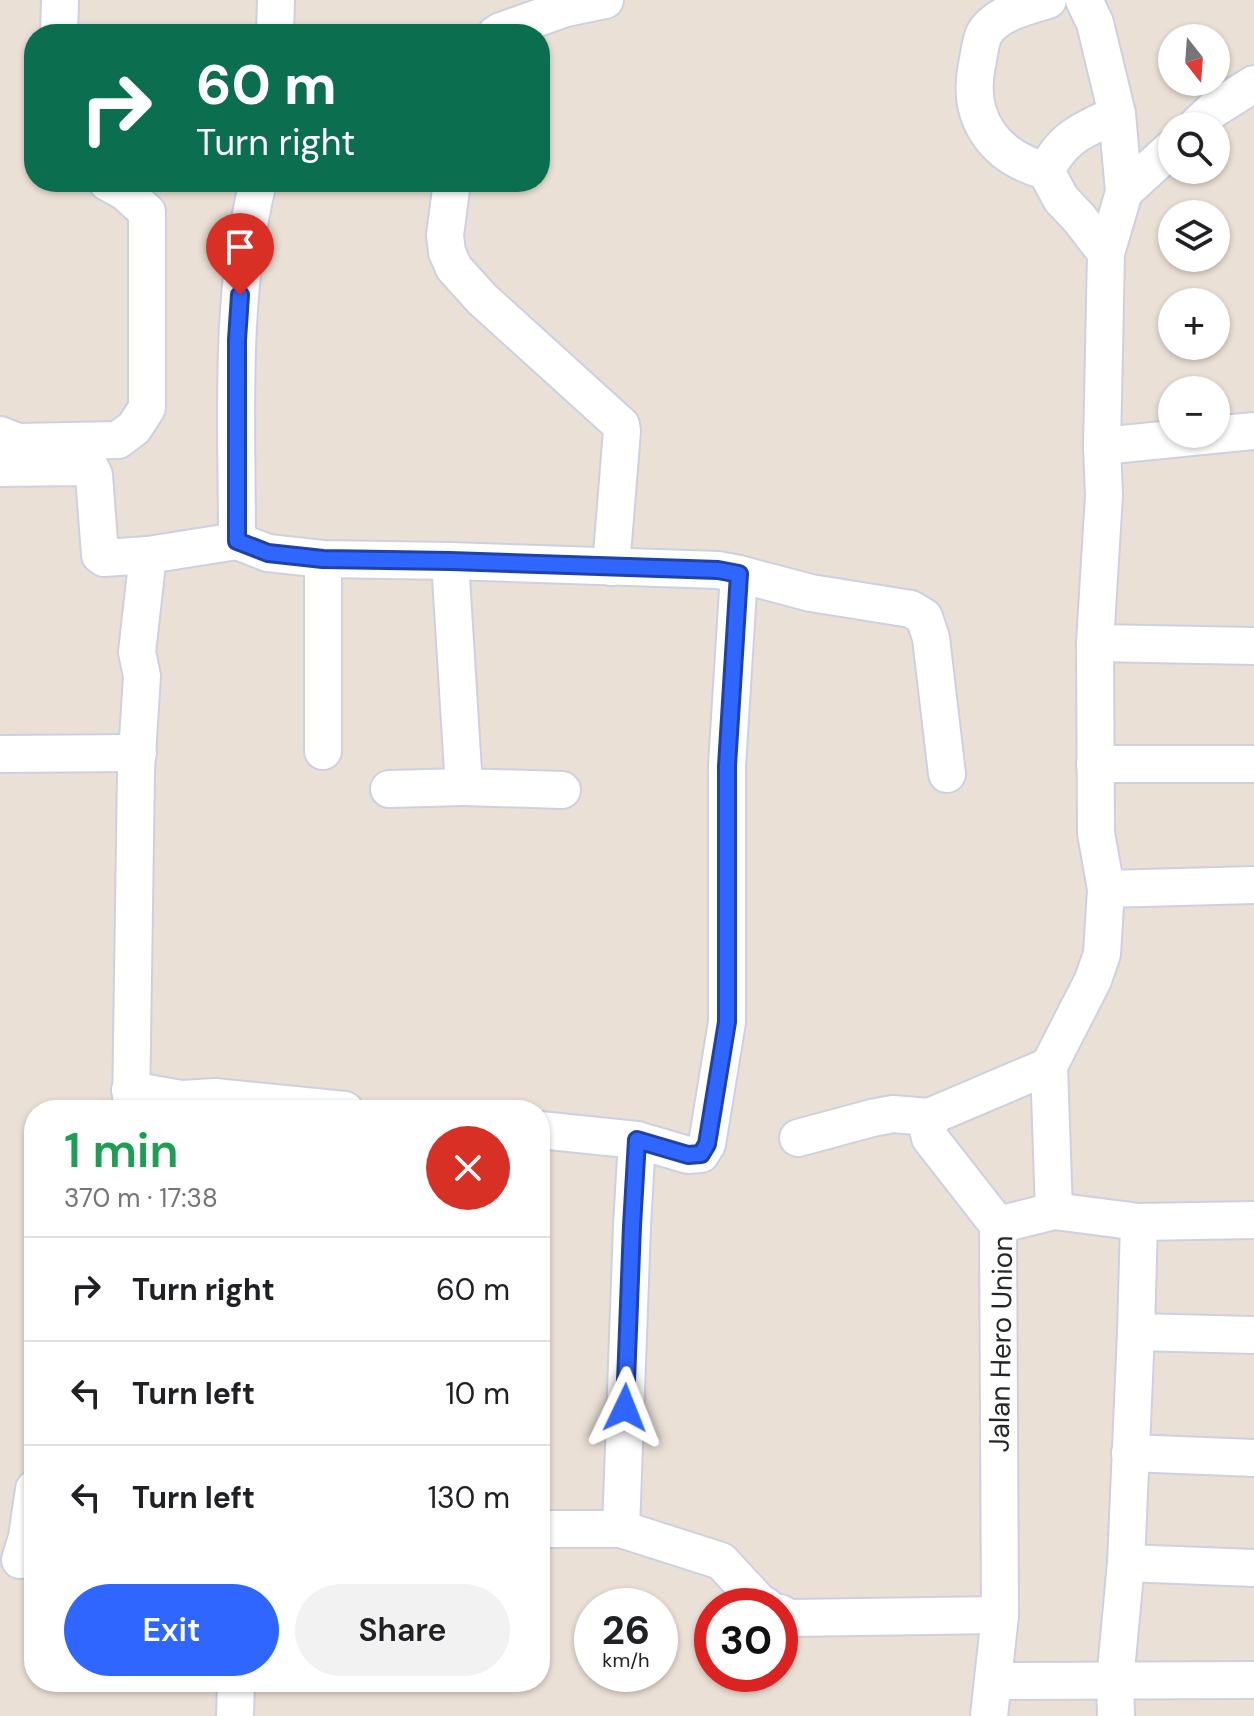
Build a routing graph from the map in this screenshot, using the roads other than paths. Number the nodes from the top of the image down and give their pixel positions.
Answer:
1 (60, 0) edge
2 (276, 0) edge
3 (605, 0) edge
4 (1048, 0) edge
5 (1084, 0) edge
6 (59, 24) edge
7 (275, 24) edge
8 (521, 24) edge
9 (1254, 84) edge
10 (1211, 112) edge
11 (1117, 114) junction
12 (1158, 161) edge
13 (1046, 171) junction
14 (125, 192) edge
15 (256, 192) edge
16 (451, 192) edge
17 (1124, 192) junction
18 (1106, 253) junction
19 (1254, 431) edge
20 (0, 435) edge
21 (1102, 446) junction
22 (0, 468) edge
23 (237, 541) junction
24 (148, 555) junction
25 (323, 559) junction
26 (450, 561) junction
27 (611, 567) junction
28 (739, 574) junction
29 (1095, 643) junction
30 (1254, 646) edge
31 (323, 751) dead end
32 (138, 753) junction
33 (0, 754) edge
34 (1095, 764) junction
35 (1254, 764) edge
36 (947, 774) dead end
37 (464, 787) junction
38 (389, 789) dead end
39 (562, 790) dead end
40 (1254, 885) edge
41 (1106, 889) junction
42 (1049, 1066) junction
43 (130, 1100) edge
44 (245, 1100) edge
45 (929, 1117) junction
46 (550, 1131) edge
47 (798, 1138) dead end
48 (637, 1140) junction
49 (1054, 1211) junction
50 (1254, 1220) edge
51 (1139, 1222) junction
52 (998, 1225) junction
53 (1136, 1332) junction
54 (1254, 1335) edge
55 (1130, 1453) junction
56 (1254, 1458) edge
57 (550, 1529) edge
58 (621, 1529) junction
59 (1126, 1563) junction
60 (1254, 1568) edge
61 (746, 1588) edge
62 (1000, 1615) junction
63 (798, 1618) edge
64 (1254, 1680) edge
65 (993, 1681) junction
66 (236, 1692) edge
67 (1115, 1699) edge
68 (235, 1716) edge
69 (989, 1716) edge

1 - 6 street
2 - 7 street
3 - 8 street
4 - 13 street
5 - 11 street
9 - 10 street
11 - 13 street
11 - 17 street
12 - 17 street
13 - 18 street
14 - 20 street
15 - 23 street
16 - 27 street
17 - 18 street
18 - 21 street
19 - 21 street
21 - 29 street
22 - 24 street
23 - 24 street
23 - 25 street
24 - 32 street
25 - 26 street
25 - 31 street
26 - 27 street
26 - 37 street
27 - 28 street
28 - 36 street
28 - 48 street
29 - 30 street
29 - 34 street
32 - 33 street
32 - 43 street
34 - 35 street
34 - 41 street
37 - 38 street
37 - 39 street
40 - 41 street
41 - 42 street
42 - 45 street
42 - 49 street
43 - 44 street
45 - 47 street
45 - 52 street
46 - 48 street
48 - 58 street
49 - 51 street, Jalan Hero Union
49 - 52 street, Jalan Hero Union
50 - 51 street, Jalan Hero Union
51 - 53 street
52 - 62 street, Jalan Hero Union
53 - 54 street
53 - 55 street
55 - 56 street
55 - 59 street
57 - 58 street
58 - 61 street
59 - 60 street
59 - 67 street
62 - 63 street
62 - 65 street, Jalan Hero Union
64 - 67 street
65 - 67 street
65 - 69 street, Jalan Hero Union
66 - 68 street

